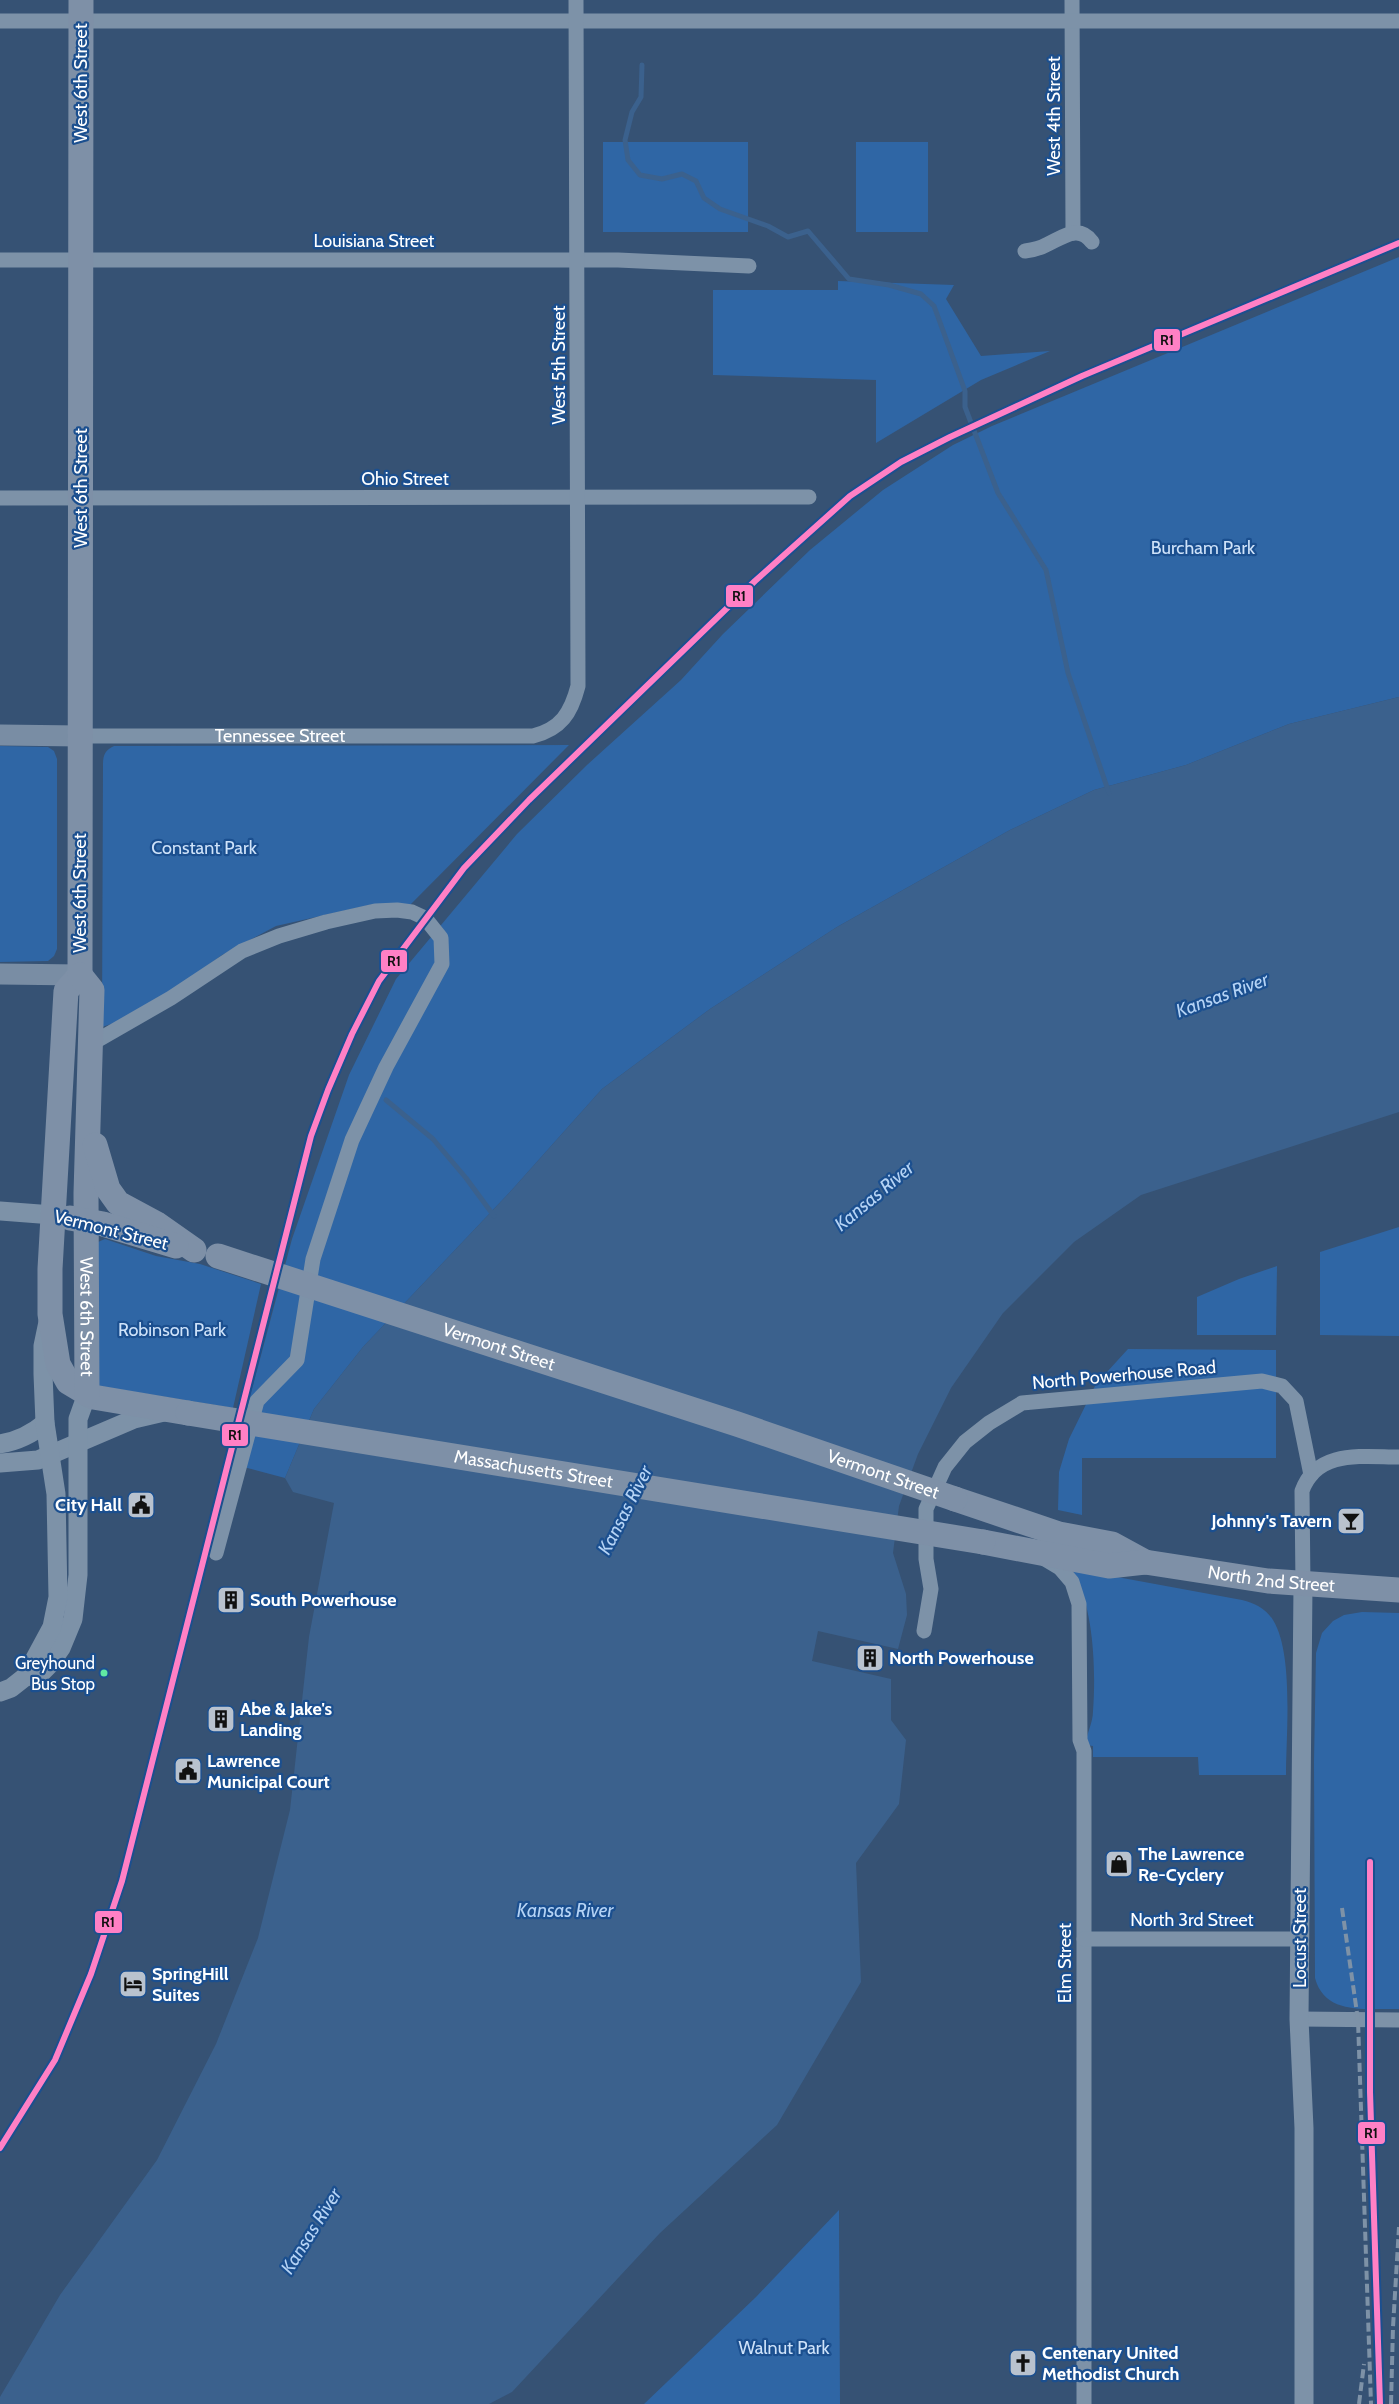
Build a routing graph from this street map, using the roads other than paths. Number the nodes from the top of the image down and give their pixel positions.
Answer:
1 (576, 0) edge
2 (1072, 0) edge
3 (81, 11) edge
4 (1072, 20) junction
5 (1399, 20) edge
6 (0, 21) edge
7 (576, 22) junction
8 (1073, 233) junction
9 (1092, 242) dead end
10 (1024, 251) dead end
11 (0, 260) edge
12 (81, 260) junction
13 (578, 260) junction
14 (749, 266) dead end
15 (810, 497) dead end
16 (0, 498) edge
17 (81, 498) junction
18 (578, 498) junction
19 (558, 725) joint
20 (0, 735) edge
21 (81, 736) junction
22 (0, 974) edge
23 (80, 975) junction
24 (91, 1044) junction
25 (88, 1117) junction
26 (0, 1211) edge
27 (53, 1214) junction
28 (86, 1221) junction
29 (194, 1250) junction
30 (50, 1314) junction
31 (87, 1394) junction
32 (180, 1412) junction
33 (45, 1423) junction
34 (78, 1443) junction
35 (0, 1444) edge
36 (50, 1456) junction
37 (1399, 1457) edge
38 (0, 1463) edge
39 (1311, 1475) junction
40 (989, 1511) joint
41 (983, 1542) joint
42 (1025, 1550) junction
43 (216, 1553) dead end
44 (1144, 1562) junction
45 (1303, 1585) junction
46 (1399, 1590) edge
47 (924, 1631) dead end
48 (25, 1677) junction
49 (0, 1692) edge
50 (1084, 1939) junction
51 (1300, 1939) junction
52 (1299, 2019) junction
53 (1399, 2020) edge
54 (1084, 2404) edge
55 (1304, 2404) edge

1 - 7 street, West 5th Street
2 - 4 street, West 4th Street
3 - 6 street
3 - 7 street
3 - 12 highway, West 6th Street
4 - 5 street
4 - 7 street
4 - 8 street, West 4th Street
7 - 13 street, West 5th Street
8 - 9 street
8 - 10 street
11 - 12 street, Louisiana Street
12 - 13 street, Louisiana Street
12 - 17 highway, West 6th Street
13 - 14 street, Louisiana Street
13 - 18 street, West 5th Street
15 - 18 street, Ohio Street
16 - 17 street, Ohio Street
17 - 18 street, Ohio Street
17 - 21 highway, West 6th Street
18 - 19 street, West 5th Street
19 - 21 street, Tennessee Street
20 - 21 main road, Tennessee Street
21 - 23 highway, West 6th Street
22 - 23 main road
23 - 24 highway, West 6th Street
23 - 27 highway, West 6th Street
24 - 25 highway, West 6th Street
24 - 43 street
25 - 28 highway, West 6th Street
25 - 29 highway
26 - 27 street, Vermont Street
27 - 28 highway, Vermont Street
27 - 30 highway, West 6th Street
28 - 29 highway, Vermont Street
28 - 31 highway, West 6th Street
29 - 40 highway, Vermont Street, bridge
30 - 31 highway, West 6th Street
30 - 33 street, West 6th Street
31 - 32 highway, Massachusetts Street
31 - 34 street, West 6th Street
32 - 34 street, Massachusetts Street
32 - 41 highway, Massachusetts Street, bridge
33 - 35 street
33 - 36 street, West 6th Street
34 - 36 street, Massachusetts Street
34 - 48 street, West 6th Street
36 - 38 street, Massachusetts Street
36 - 48 street, West 6th Street
37 - 39 street
39 - 45 street, Locust Street
39 - 47 street, North Powerhouse Road
40 - 44 highway, North 2nd Street
41 - 42 highway, North 2nd Street
42 - 44 highway, North 2nd Street
42 - 50 street, Elm Street
44 - 45 highway, North 2nd Street
45 - 46 highway, North 2nd Street
45 - 51 street, Locust Street
48 - 49 street, West 6th Street
50 - 51 street, North 3rd Street
50 - 54 street, Elm Street
51 - 52 street, Locust Street
52 - 53 street
52 - 55 street, Locust Street

